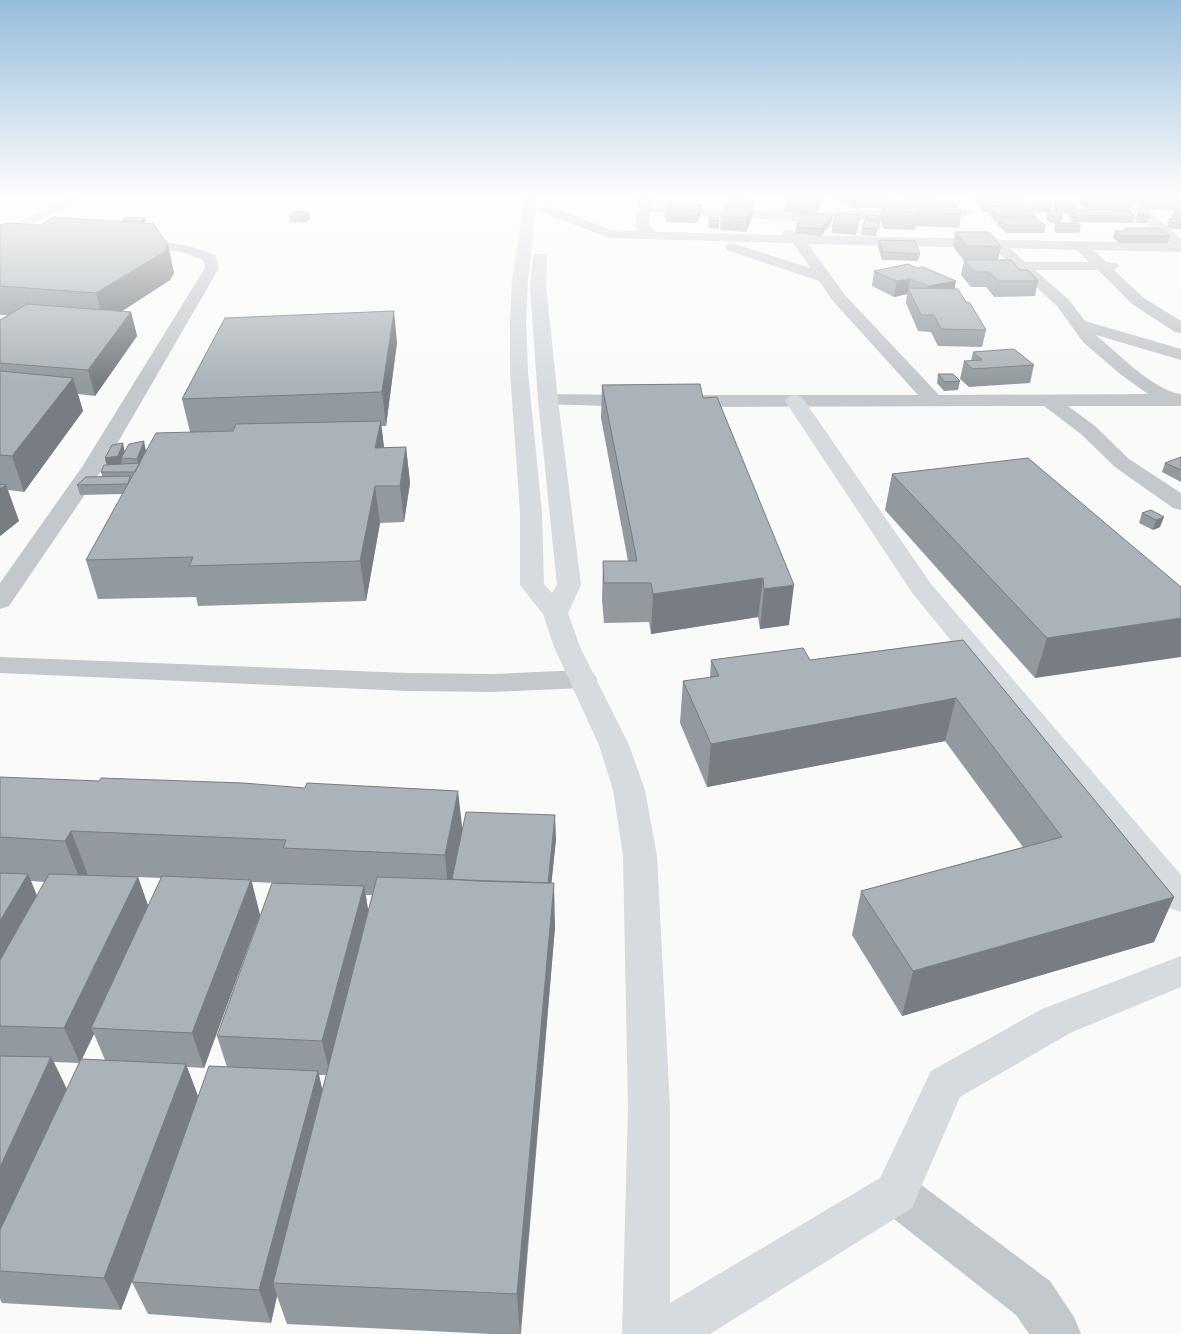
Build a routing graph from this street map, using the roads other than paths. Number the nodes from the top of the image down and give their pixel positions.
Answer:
1 (210, 259) edge
2 (527, 259) edge
3 (540, 259) edge
4 (770, 259) edge
5 (812, 259) edge
6 (1013, 259) edge
7 (1095, 259) edge
8 (1021, 266) junction
9 (1102, 266) junction
10 (1126, 266) dead end
11 (826, 278) junction
12 (1080, 325) junction
13 (1181, 328) edge
14 (1181, 355) edge
15 (1177, 397) edge
16 (548, 400) junction
17 (1049, 401) junction
18 (795, 402) junction
19 (934, 402) junction
20 (1181, 503) edge
21 (0, 601) edge
22 (555, 613) junction
23 (0, 665) edge
24 (583, 679) junction
25 (1181, 899) edge
26 (1181, 972) edge
27 (896, 1193) junction
28 (646, 1334) edge
29 (665, 1334) edge
30 (1057, 1334) edge

1 - 21 street
2 - 22 street
3 - 16 street
4 - 11 street
5 - 11 street
6 - 8 street
7 - 9 street
8 - 9 street
8 - 12 street
9 - 10 street
9 - 13 street
11 - 19 street
12 - 14 street
12 - 15 street
15 - 17 street
16 - 18 street
16 - 22 street
17 - 19 street
17 - 20 street
18 - 19 street
18 - 25 street
22 - 24 street
23 - 24 street
24 - 28 street
26 - 27 street
27 - 29 street
27 - 30 street

